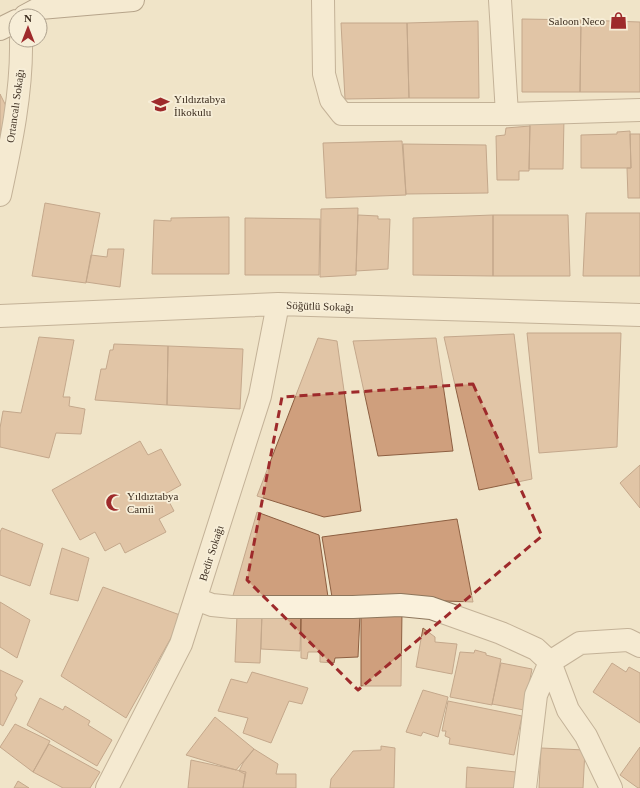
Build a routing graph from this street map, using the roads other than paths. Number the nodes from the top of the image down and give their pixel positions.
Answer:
1 (133, 0) edge
2 (323, 0) edge
3 (500, 0) edge
4 (34, 8) edge
5 (21, 48) edge
6 (640, 110) edge
7 (507, 114) junction
8 (0, 195) edge
9 (278, 304) junction
10 (640, 315) edge
11 (0, 316) edge
12 (196, 598) junction
13 (640, 646) edge
14 (550, 662) junction
15 (107, 788) edge
16 (525, 788) edge
17 (611, 788) edge

1 - 4 street
2 - 7 street
3 - 7 street
5 - 8 street, Ortancalı Sokağı
6 - 7 street
9 - 10 street, Söğütlü Sokağı
9 - 11 street, Söğütlü Sokağı
9 - 12 street, Bedir Sokağı
12 - 14 street
12 - 15 street, Bedir Sokağı
13 - 14 street
14 - 16 street
14 - 17 street

